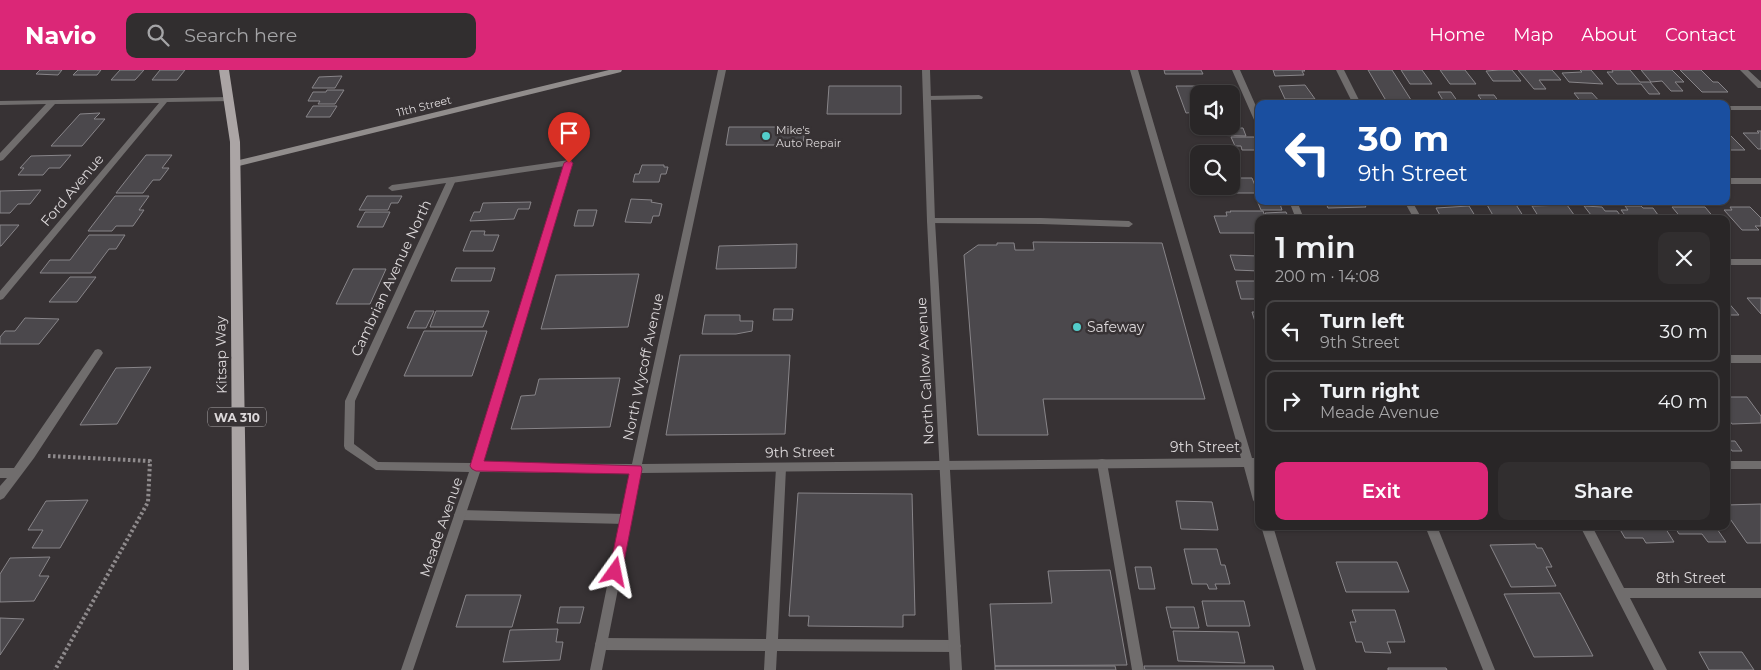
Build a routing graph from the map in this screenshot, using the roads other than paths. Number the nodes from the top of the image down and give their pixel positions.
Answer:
1 (224, 70) edge
2 (618, 70) edge
3 (722, 70) edge
4 (926, 70) edge
5 (1134, 70) edge
6 (1236, 70) edge
7 (1340, 70) edge
8 (1744, 70) edge
9 (1761, 86) edge
10 (979, 97) dead end
11 (927, 98) junction
12 (230, 99) junction
13 (1355, 100) edge
14 (164, 101) junction
15 (0, 103) edge
16 (52, 103) junction
17 (1730, 108) edge
18 (1761, 108) edge
19 (1255, 113) edge
20 (0, 158) edge
21 (235, 164) junction
22 (452, 180) junction
23 (1730, 181) edge
24 (1761, 181) edge
25 (392, 188) dead end
26 (931, 221) junction
27 (1129, 224) dead end
28 (1730, 262) edge
29 (1761, 262) edge
30 (0, 297) edge
31 (98, 352) dead end
32 (1730, 359) edge
33 (1761, 359) edge
34 (348, 446) joint
35 (1253, 462) edge
36 (1102, 463) junction
37 (1730, 465) edge
38 (1761, 465) edge
39 (476, 466) junction
40 (945, 466) junction
41 (781, 468) junction
42 (636, 469) junction
43 (0, 473) edge
44 (15, 473) junction
45 (1255, 475) edge
46 (0, 495) edge
47 (460, 515) junction
48 (626, 519) junction
49 (1268, 530) edge
50 (1433, 530) edge
51 (1588, 530) edge
52 (1621, 593) junction
53 (1761, 594) edge
54 (601, 644) junction
55 (773, 645) junction
56 (955, 646) junction
57 (241, 670) edge
58 (407, 670) edge
59 (596, 670) edge
60 (770, 670) edge
61 (956, 670) edge
62 (1138, 670) edge
63 (1310, 670) edge
64 (1489, 670) edge
65 (1661, 670) edge

1 - 12 main road, Kitsap Way / WA 310
2 - 21 main road, 11th Street
3 - 42 street, North Wycoff Avenue
4 - 11 street, North Callow Avenue
5 - 35 street
6 - 19 street
7 - 13 street
8 - 9 street
10 - 11 street
11 - 26 street, North Callow Avenue
12 - 14 street
12 - 21 main road, Kitsap Way / WA 310
14 - 16 street
14 - 30 street, Ford Avenue
15 - 16 street
16 - 20 street
17 - 18 street
21 - 57 main road, Kitsap Way / WA 310
22 - 25 street, Cambrian Avenue North
22 - 34 street, Cambrian Avenue North
22 - 39 street, Meade Avenue
23 - 24 street
26 - 27 street
26 - 40 street, North Callow Avenue
28 - 29 street
31 - 44 street
32 - 33 street
34 - 39 street, 9th Street
35 - 36 street, 9th Street
35 - 45 street
36 - 40 street, 9th Street
36 - 62 street
37 - 38 street
39 - 42 street, 9th Street
39 - 47 street, Meade Avenue
40 - 41 street, 9th Street
40 - 56 street, North Callow Avenue
41 - 42 street, 9th Street
41 - 55 street
42 - 48 street, North Wycoff Avenue
43 - 44 street
44 - 46 street
47 - 48 street
47 - 58 street, Meade Avenue
48 - 54 street, North Wycoff Avenue
49 - 63 street
50 - 64 street
51 - 52 street
52 - 53 street, 8th Street
52 - 65 street
54 - 55 street
54 - 59 street, North Wycoff Avenue
55 - 56 street
55 - 60 street
56 - 61 street, North Callow Avenue

